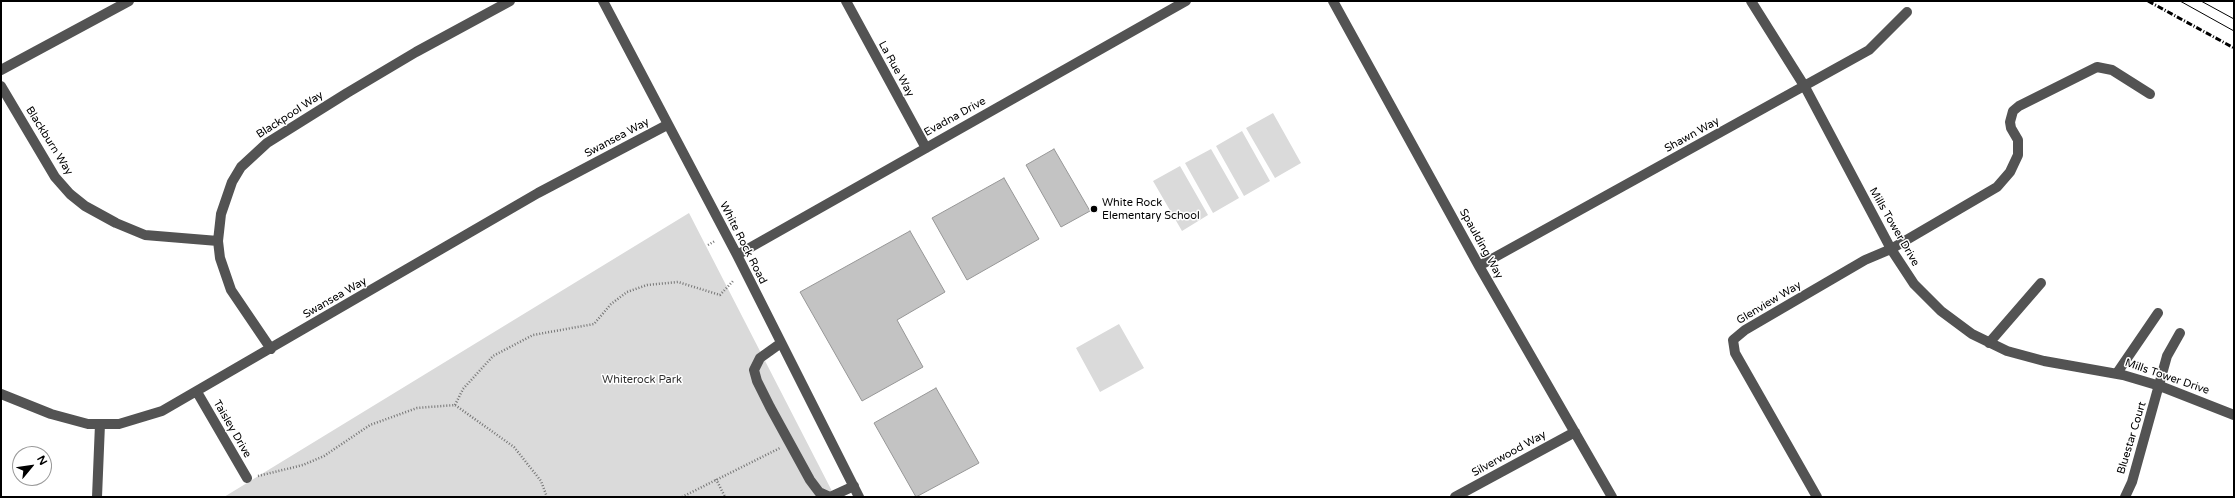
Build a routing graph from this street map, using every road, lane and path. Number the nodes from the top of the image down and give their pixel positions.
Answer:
1 (129, 1) edge
2 (510, 1) edge
3 (603, 1) edge
4 (846, 1) edge
5 (1186, 1) edge
6 (1333, 1) edge
7 (1751, 1) edge
8 (1907, 12) dead end
9 (1, 70) edge
10 (1, 86) edge
11 (1805, 87) junction
12 (2150, 94) dead end
13 (668, 125) junction
14 (926, 148) junction
15 (218, 241) junction
16 (715, 242) dead end
17 (708, 245) dead end
18 (1891, 249) junction
19 (736, 255) junction
20 (1480, 266) junction
21 (734, 280) dead end
22 (2041, 283) dead end
23 (2158, 312) dead end
24 (2180, 333) dead end
25 (781, 343) junction
26 (1990, 343) junction
27 (270, 349) junction
28 (2118, 373) junction
29 (2160, 386) junction
30 (197, 392) junction
31 (1, 394) edge
32 (455, 405) junction
33 (2234, 415) edge
34 (100, 424) junction
35 (1575, 432) junction
36 (782, 446) dead end
37 (247, 478) joint
38 (716, 479) junction
39 (854, 486) junction
40 (96, 497) edge
41 (547, 497) edge
42 (682, 497) edge
43 (725, 497) edge
44 (859, 497) edge
45 (1455, 497) edge
46 (1612, 497) edge
47 (1817, 497) edge
48 (2125, 497) edge

1 - 9 street
2 - 15 street, Blackpool Way
3 - 13 street, White Rock Road
4 - 14 street, La Rue Way
5 - 14 street, Evadna Drive
6 - 20 street, Spaulding Way
7 - 11 street, Mills Tower Drive
8 - 11 street, Shawn Way
10 - 15 street, Blackburn Way
11 - 18 street, Mills Tower Drive
11 - 20 street, Shawn Way
12 - 18 street
13 - 19 street, White Rock Road
13 - 27 street, Swansea Way
14 - 19 street, Evadna Drive
15 - 27 street, Blackpool Way
16 - 17 path
18 - 26 street, Mills Tower Drive
18 - 47 street, Glenview Way
19 - 25 street, White Rock Road
20 - 35 street, Spaulding Way
21 - 32 path
22 - 26 street
23 - 28 street
24 - 29 street, Bluestar Court
25 - 39 street, White Rock Road
25 - 39 street
26 - 28 street, Mills Tower Drive
27 - 30 street, Swansea Way
28 - 29 street, Mills Tower Drive
29 - 33 street, Mills Tower Drive
29 - 48 street, Bluestar Court
30 - 34 street, Swansea Way
30 - 37 street, Taisley Drive
31 - 34 street, Swansea Way
32 - 37 path
32 - 41 path
34 - 40 street
35 - 45 street, Silverwood Way
35 - 46 street, Spaulding Way
36 - 38 path
38 - 42 path
38 - 43 path
39 - 44 street, White Rock Road

